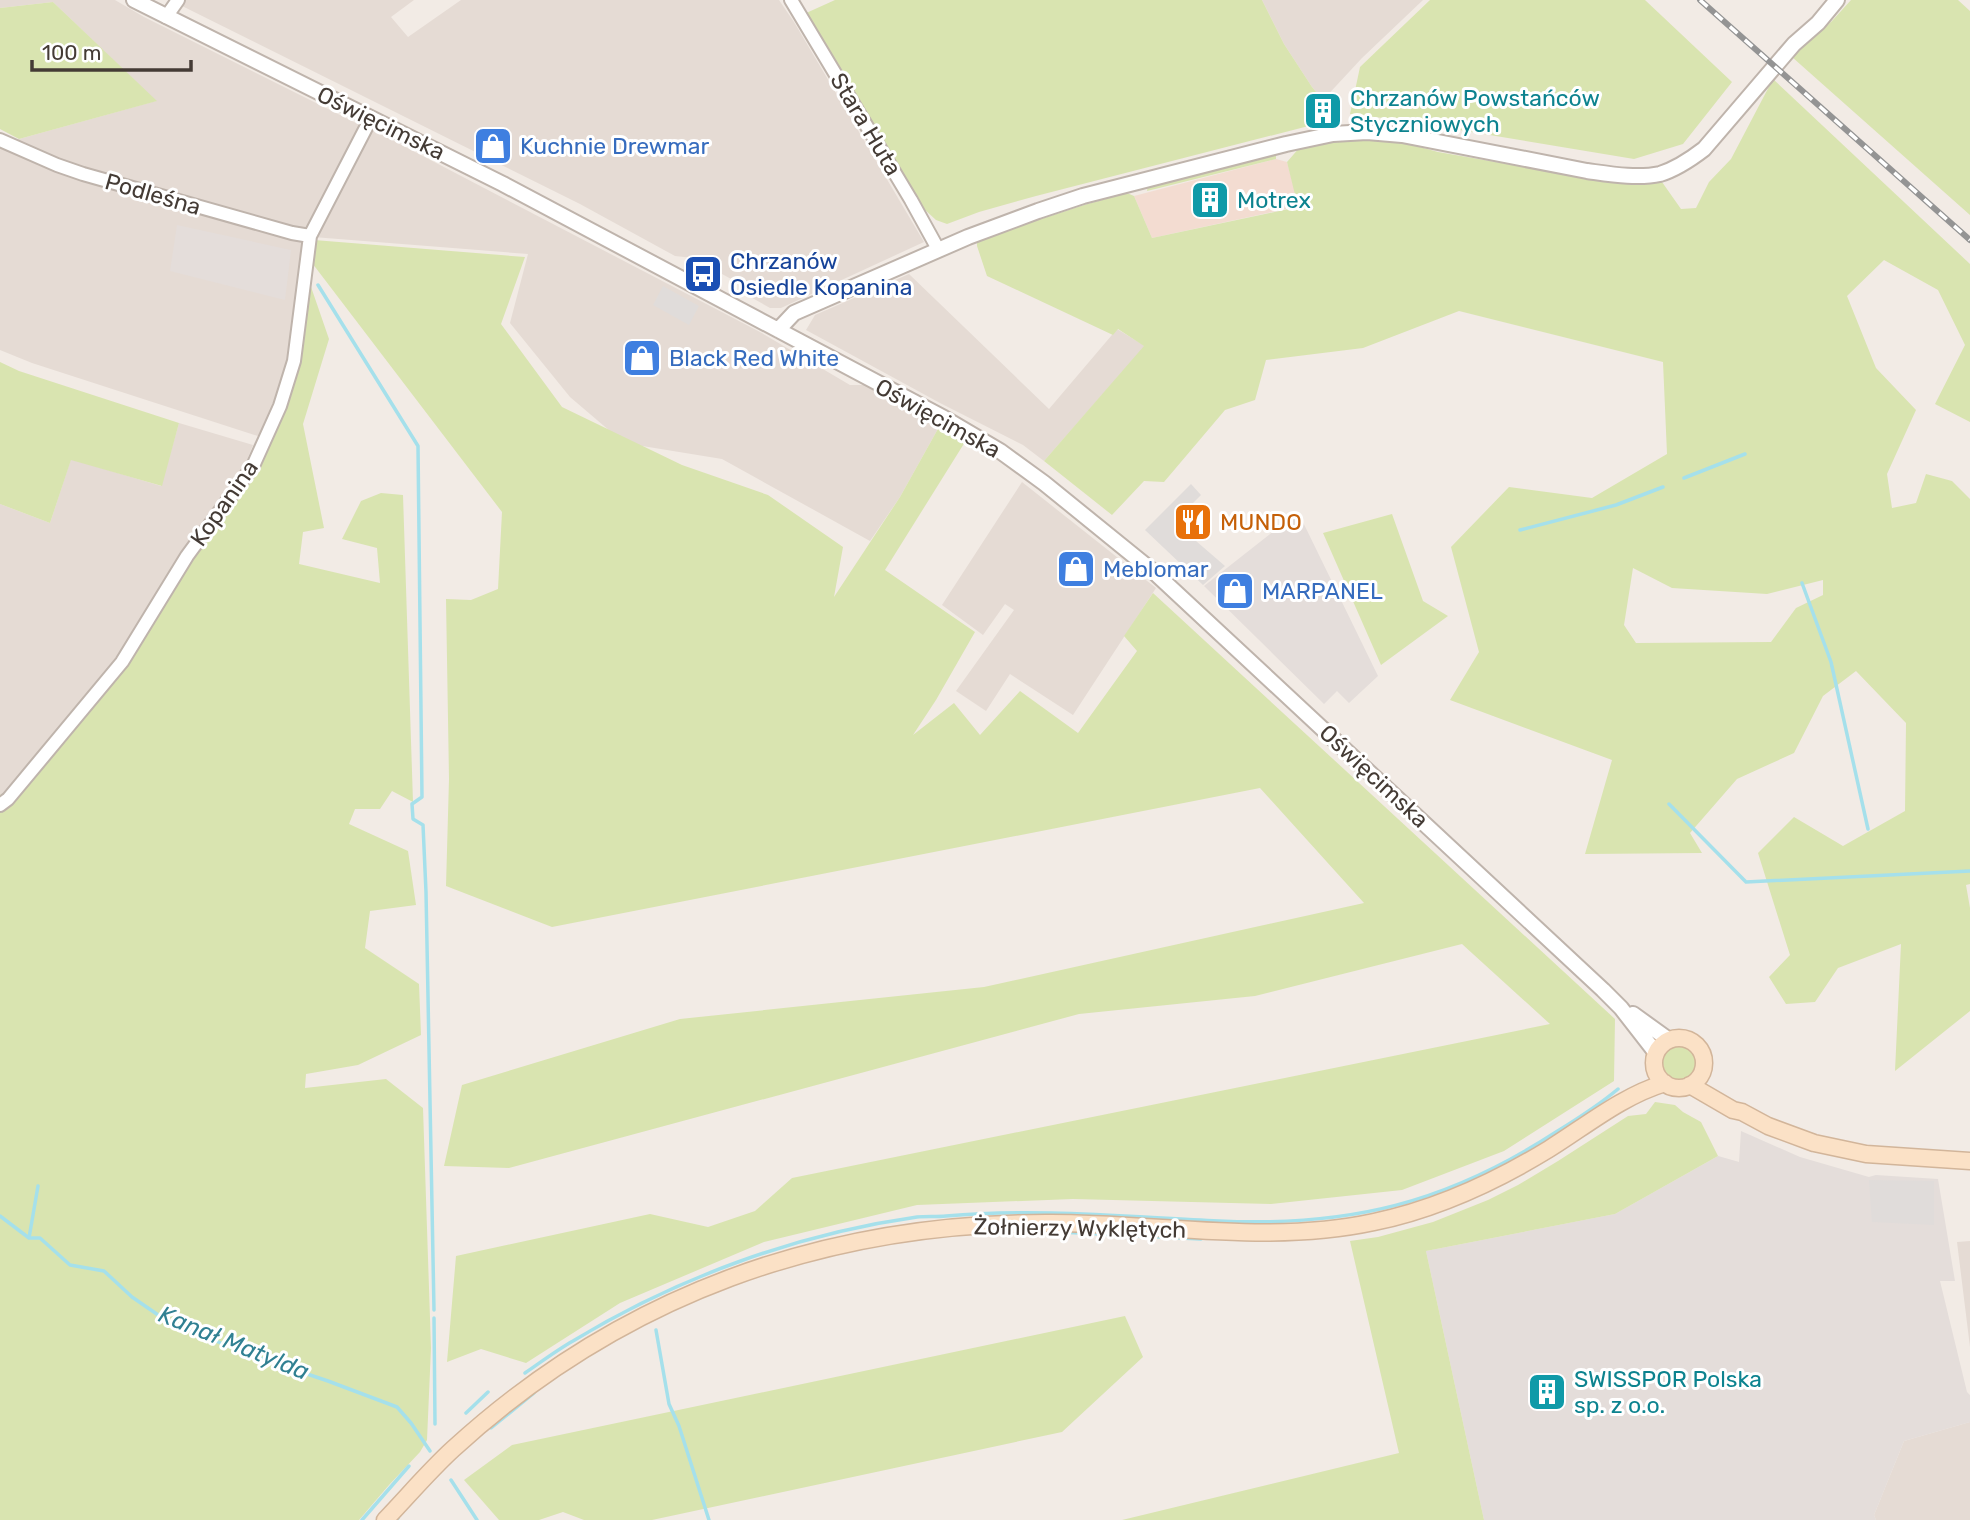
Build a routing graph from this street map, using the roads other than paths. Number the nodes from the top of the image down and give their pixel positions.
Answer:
1 (135, 0) edge
2 (178, 0) edge
3 (791, 0) edge
4 (1837, 0) edge
5 (166, 17) junction
6 (371, 118) junction
7 (0, 140) edge
8 (310, 236) junction
9 (938, 249) junction
10 (778, 330) junction
11 (0, 805) edge
12 (1621, 1008) junction
13 (1669, 1040) junction
14 (1655, 1060) junction
15 (1703, 1071) junction
16 (1665, 1083) junction
17 (1690, 1086) junction
18 (1621, 1102) junction
19 (1742, 1112) junction
20 (1970, 1161) edge
21 (385, 1520) edge

1 - 5 street, Oświęcimska
2 - 5 street
3 - 9 street, Stara Huta
4 - 9 street
5 - 6 street, Oświęcimska
6 - 8 street, Kopanina
6 - 10 street, Oświęcimska
7 - 8 street, Podleśna
8 - 11 street, Kopanina
9 - 10 street
10 - 12 street, Oświęcimska
12 - 13 street, Oświęcimska
12 - 14 street, Oświęcimska
13 - 14 main road
13 - 15 main road
14 - 16 main road
14 - 18 main road, Żołnierzy Wyklętych
15 - 17 main road
15 - 19 main road
16 - 17 main road
16 - 18 main road, Żołnierzy Wyklętych
17 - 19 main road
18 - 21 main road, Żołnierzy Wyklętych
19 - 20 main road

